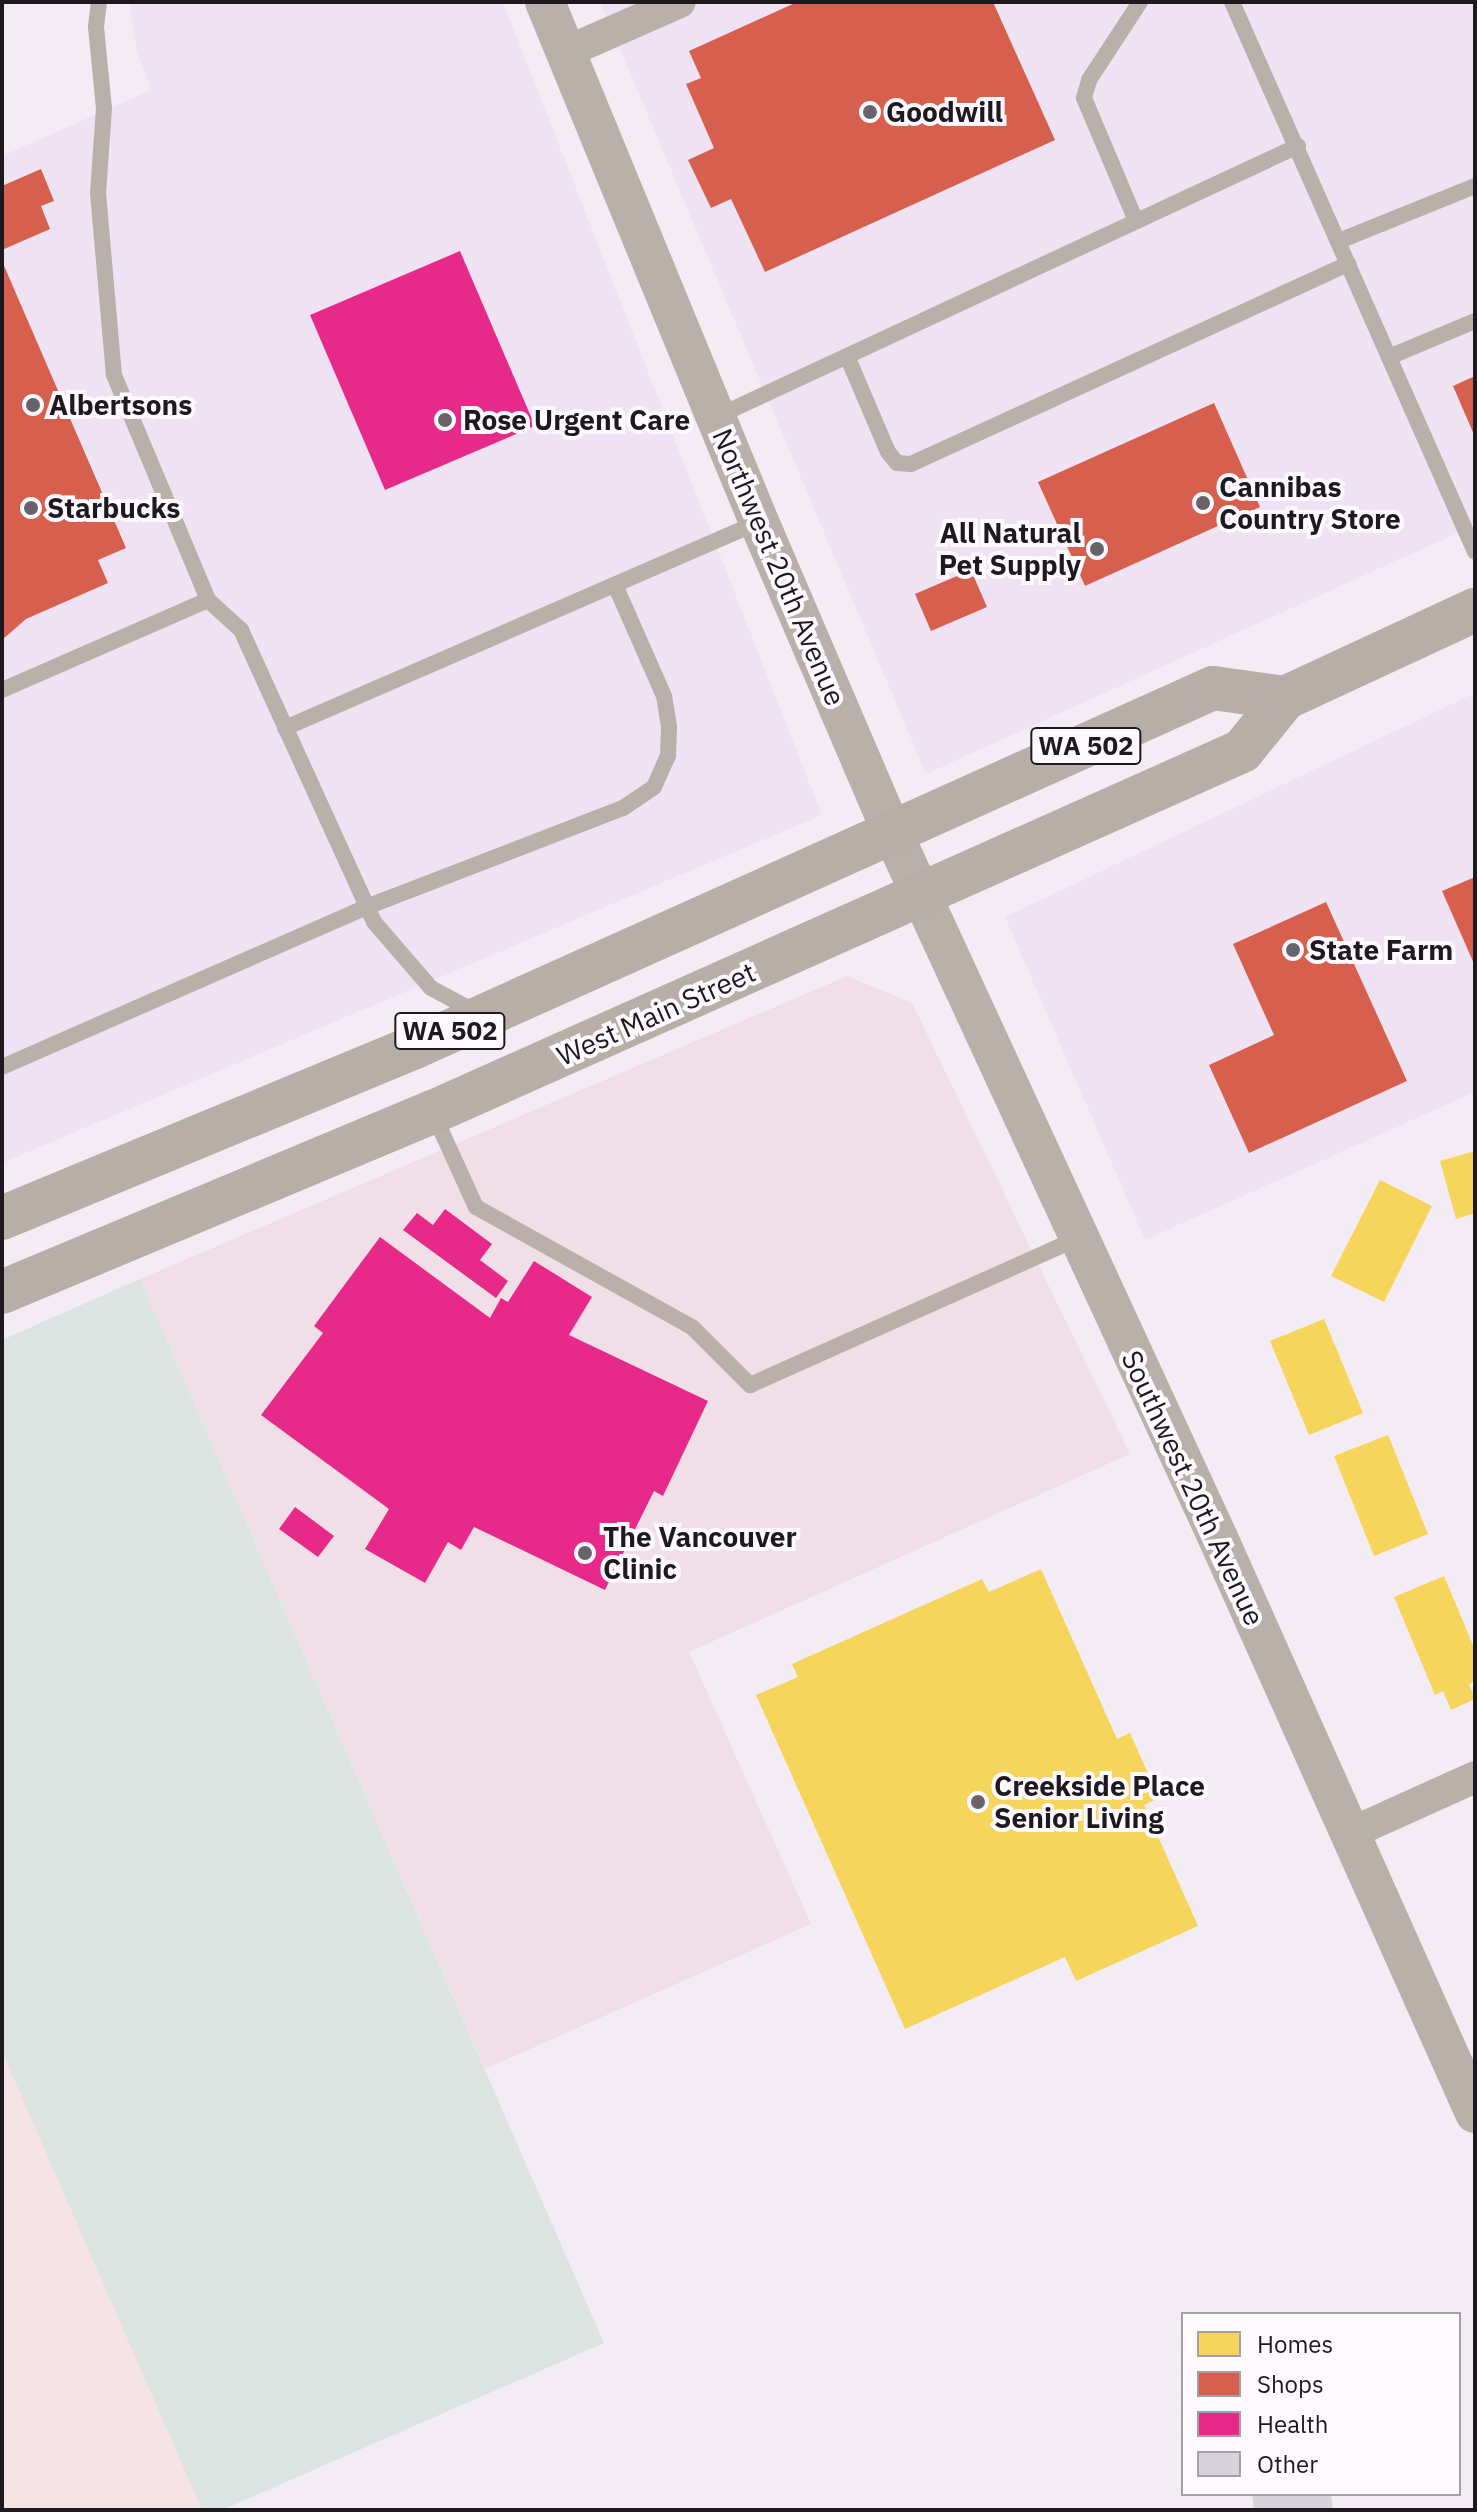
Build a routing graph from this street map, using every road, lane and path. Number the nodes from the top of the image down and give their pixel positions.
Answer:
1 (99, 2) edge
2 (545, 2) edge
3 (680, 2) edge
4 (1140, 2) edge
5 (1232, 2) edge
6 (566, 52) junction
7 (1298, 146) junction
8 (1475, 186) edge
9 (1136, 221) junction
10 (1339, 241) junction
11 (1348, 264) junction
12 (1475, 321) edge
13 (847, 356) junction
14 (1389, 357) junction
15 (716, 417) junction
16 (759, 522) junction
17 (1475, 552) edge
18 (615, 585) junction
19 (208, 600) junction
20 (1475, 610) edge
21 (2, 690) edge
22 (1285, 698) junction
23 (285, 728) junction
24 (907, 865) junction
25 (369, 906) junction
26 (483, 1016) junction
27 (2, 1067) edge
28 (433, 1112) junction
29 (2, 1218) edge
30 (1078, 1238) junction
31 (2, 1292) edge
32 (1475, 1777) edge
33 (1349, 1834) junction
34 (1475, 2113) edge

1 - 19 lane
2 - 6 street, Northwest 20th Avenue
3 - 6 street
4 - 9 lane
5 - 7 lane
6 - 15 street, Northwest 20th Avenue
7 - 9 lane
7 - 10 lane
8 - 10 lane
9 - 13 lane
10 - 11 lane
11 - 13 lane
11 - 14 lane
12 - 14 lane
13 - 15 lane
14 - 17 lane
15 - 16 street, Northwest 20th Avenue
16 - 18 lane
16 - 24 street, Northwest 20th Avenue
18 - 23 lane
18 - 25 lane
19 - 21 lane
19 - 23 lane
20 - 22 highway, West Main Street / WA 502
22 - 24 highway, West Main Street / WA 502
22 - 24 highway, West Main Street / WA 502
23 - 25 lane
24 - 26 highway, West Main Street / WA 502
24 - 28 highway, West Main Street / WA 502
24 - 30 street, Southwest 20th Avenue
25 - 26 lane
25 - 27 lane
26 - 29 highway, West Main Street / WA 502
28 - 30 lane
28 - 31 highway, West Main Street / WA 502
30 - 33 street, Southwest 20th Avenue
32 - 33 street
33 - 34 street, Southwest 20th Avenue

